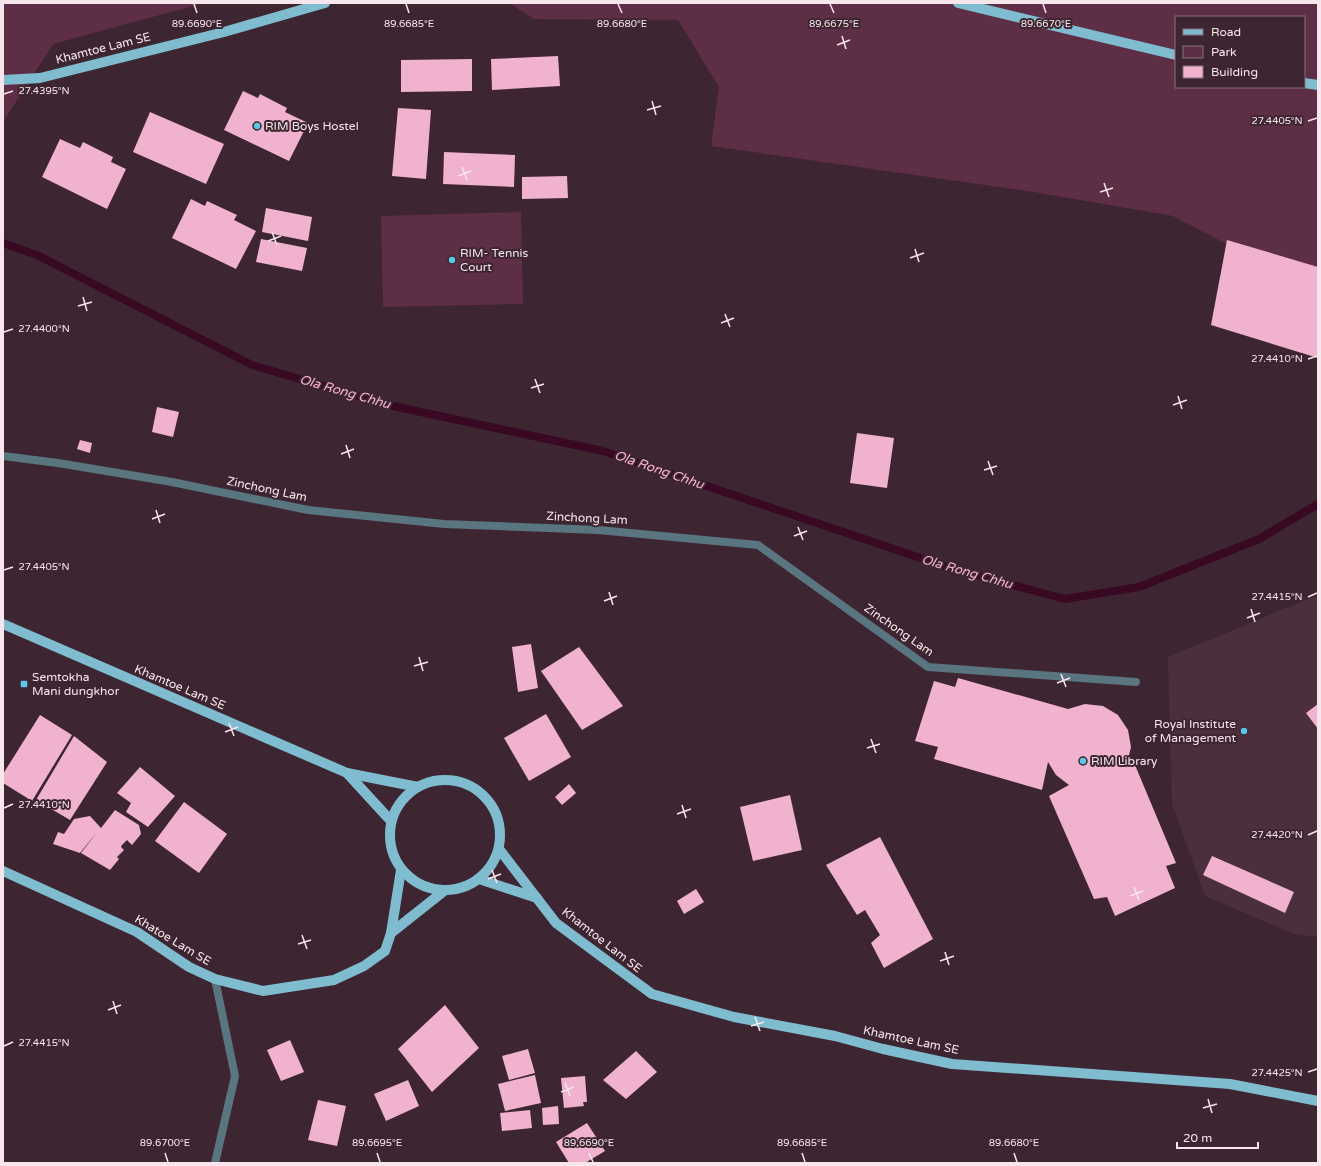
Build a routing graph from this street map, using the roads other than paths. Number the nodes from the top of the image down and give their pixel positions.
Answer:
1 (325, 3) edge
2 (958, 3) edge
3 (1175, 55) edge
4 (3, 80) edge
5 (1305, 83) edge
6 (1318, 85) edge
7 (3, 456) edge
8 (3, 624) edge
9 (1136, 682) dead end
10 (347, 773) junction
11 (418, 787) junction
12 (391, 822) junction
13 (499, 849) junction
14 (401, 870) junction
15 (3, 871) edge
16 (479, 879) junction
17 (444, 891) junction
18 (537, 898) junction
19 (392, 933) junction
20 (215, 980) junction
21 (1318, 1101) edge
22 (215, 1163) edge

1 - 4 main road, Khamtoe Lam SE
2 - 3 main road
5 - 6 main road
7 - 9 street, Zinchong Lam
8 - 10 main road, Khamtoe Lam SE
10 - 11 main road, Khamtoe Lam SE
10 - 12 main road, Khamtoe Lam SE
11 - 12 main road
11 - 13 main road
12 - 14 main road
13 - 16 main road
13 - 18 main road, Khamtoe Lam SE
14 - 17 main road
14 - 19 main road, Khatoe Lam SE
15 - 20 main road, Khatoe Lam SE
16 - 17 main road
16 - 18 main road
17 - 19 main road, Khatoe Lam SE
18 - 21 main road, Khamtoe Lam SE
19 - 20 main road, Khatoe Lam SE
20 - 22 street

